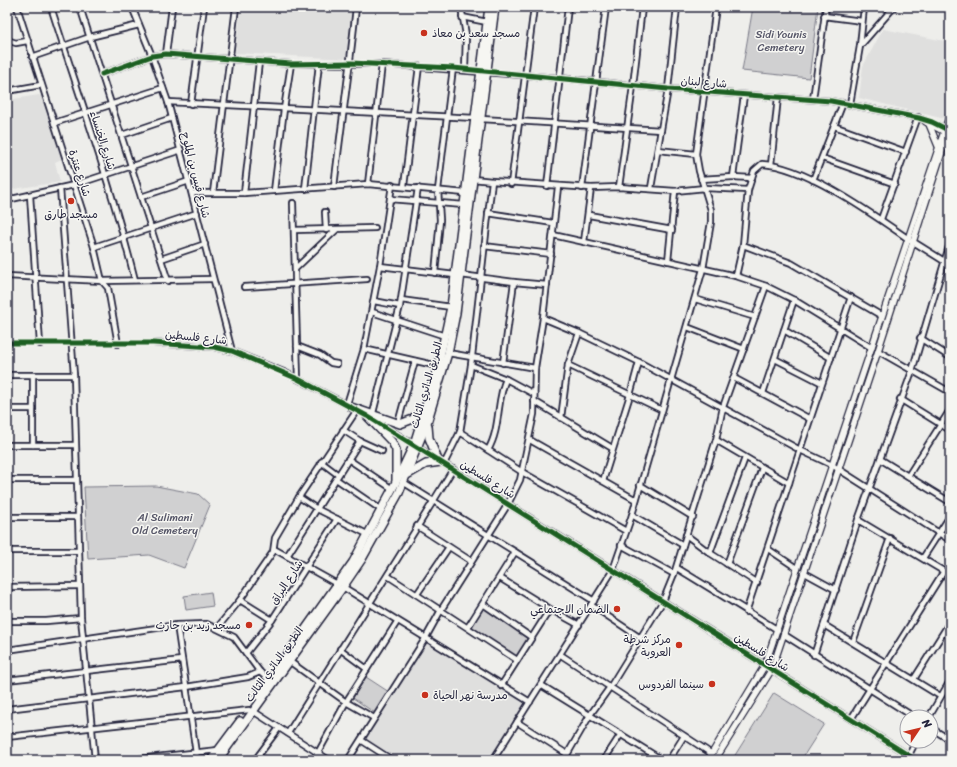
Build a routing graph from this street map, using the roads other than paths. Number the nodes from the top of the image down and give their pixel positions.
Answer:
1 (17, 7) edge
2 (50, 7) edge
3 (89, 7) edge
4 (132, 7) edge
5 (172, 7) edge
6 (204, 7) edge
7 (236, 7) edge
8 (356, 7) edge
9 (461, 7) edge
10 (489, 7) edge
11 (495, 7) edge
12 (534, 7) edge
13 (568, 7) edge
14 (606, 7) edge
15 (642, 7) edge
16 (677, 7) edge
17 (716, 7) edge
18 (826, 7) edge
19 (864, 7) edge
20 (894, 7) edge
21 (81, 8) edge
22 (824, 16) junction
23 (462, 17) junction
24 (862, 21) junction
25 (488, 22) junction
26 (139, 25) junction
27 (90, 37) junction
28 (7, 40) edge
29 (27, 41) junction
30 (63, 46) junction
31 (860, 46) junction
32 (166, 54) junction
33 (152, 56) junction
34 (32, 57) junction
35 (197, 57) junction
36 (229, 60) junction
37 (259, 62) junction
38 (351, 63) junction
39 (291, 64) junction
40 (319, 64) junction
41 (382, 64) junction
42 (419, 66) junction
43 (453, 68) junction
44 (465, 70) junction
45 (484, 72) junction
46 (102, 74) junction
47 (524, 76) junction
48 (559, 78) junction
49 (596, 83) junction
50 (41, 85) junction
51 (633, 86) junction
52 (163, 88) junction
53 (668, 89) junction
54 (7, 91) edge
55 (705, 92) junction
56 (744, 95) junction
57 (778, 97) junction
58 (813, 99) junction
59 (168, 102) junction
60 (843, 103) junction
61 (112, 104) junction
62 (191, 104) junction
63 (850, 104) junction
64 (223, 106) junction
65 (252, 108) junction
66 (284, 109) junction
67 (314, 110) junction
68 (85, 112) junction
69 (342, 112) junction
70 (376, 114) junction
71 (950, 114) edge
72 (412, 116) junction
73 (446, 117) junction
74 (919, 117) junction
75 (172, 118) junction
76 (478, 119) junction
77 (519, 121) junction
78 (54, 122) junction
79 (554, 123) junction
80 (590, 124) junction
81 (929, 124) junction
82 (834, 126) junction
83 (628, 127) junction
84 (661, 130) junction
85 (948, 131) edge
86 (122, 135) junction
87 (938, 146) junction
88 (181, 150) junction
89 (658, 150) junction
90 (906, 152) junction
91 (696, 154) junction
92 (822, 158) junction
93 (771, 164) junction
94 (130, 166) junction
95 (105, 174) junction
96 (733, 177) junction
97 (752, 178) junction
98 (473, 179) junction
99 (701, 179) junction
100 (813, 180) junction
101 (188, 181) junction
102 (492, 181) junction
103 (368, 184) junction
104 (511, 184) junction
105 (895, 184) junction
106 (74, 185) junction
107 (392, 185) junction
108 (404, 186) junction
109 (546, 186) junction
110 (334, 187) junction
111 (558, 187) junction
112 (619, 187) junction
113 (60, 188) junction
114 (418, 188) junction
115 (582, 188) junction
116 (591, 188) junction
117 (651, 188) junction
118 (705, 188) junction
119 (305, 189) junction
120 (438, 190) junction
121 (748, 190) junction
122 (274, 191) junction
123 (676, 191) junction
124 (192, 193) junction
125 (213, 193) junction
126 (244, 193) junction
127 (465, 193) junction
128 (30, 194) junction
129 (141, 198) junction
130 (390, 199) junction
131 (7, 200) edge
132 (416, 200) junction
133 (439, 202) junction
134 (293, 203) dead end
135 (464, 204) junction
136 (325, 212) dead end
137 (197, 213) junction
138 (488, 213) junction
139 (589, 215) junction
140 (881, 219) junction
141 (553, 223) junction
142 (151, 228) junction
143 (376, 228) dead end
144 (294, 230) junction
145 (326, 230) junction
146 (336, 230) junction
147 (672, 230) junction
148 (553, 235) junction
149 (124, 237) junction
150 (910, 240) junction
151 (584, 242) junction
152 (950, 243) edge
153 (205, 244) junction
154 (743, 245) junction
155 (484, 246) junction
156 (94, 247) junction
157 (551, 254) junction
158 (161, 259) junction
159 (668, 261) junction
160 (944, 261) junction
161 (380, 266) junction
162 (296, 268) junction
163 (405, 268) junction
164 (703, 269) junction
165 (435, 273) junction
166 (458, 275) junction
167 (7, 276) edge
168 (736, 276) junction
169 (35, 277) junction
170 (482, 278) junction
171 (213, 279) junction
172 (367, 279) dead end
173 (68, 280) junction
174 (135, 280) junction
175 (102, 281) junction
176 (168, 281) junction
177 (514, 282) junction
178 (296, 283) junction
179 (547, 285) junction
180 (766, 286) junction
181 (244, 287) dead end
182 (851, 296) junction
183 (695, 299) junction
184 (401, 300) junction
185 (794, 300) junction
186 (374, 301) junction
187 (400, 306) junction
188 (451, 307) junction
189 (372, 312) junction
190 (882, 316) junction
191 (755, 317) junction
192 (543, 318) junction
193 (398, 320) junction
194 (687, 327) junction
195 (841, 327) junction
196 (784, 330) junction
197 (579, 333) junction
198 (445, 336) junction
199 (920, 338) junction
200 (7, 343) edge
201 (72, 343) junction
202 (40, 344) junction
203 (118, 344) junction
204 (297, 346) junction
205 (364, 349) junction
206 (744, 349) junction
207 (875, 349) junction
208 (232, 351) junction
209 (448, 353) junction
210 (389, 354) junction
211 (950, 357) edge
212 (472, 358) junction
213 (831, 358) junction
214 (775, 359) junction
215 (415, 361) junction
216 (639, 362) junction
217 (503, 363) junction
218 (337, 364) dead end
219 (568, 365) junction
220 (438, 366) junction
221 (471, 366) junction
222 (535, 368) junction
223 (912, 371) junction
224 (7, 375) edge
225 (74, 375) junction
226 (33, 376) junction
227 (506, 378) junction
228 (734, 378) junction
229 (298, 379) junction
230 (671, 379) junction
231 (822, 383) junction
232 (950, 392) edge
233 (763, 393) junction
234 (534, 394) junction
235 (630, 395) junction
236 (900, 399) junction
237 (534, 401) junction
238 (352, 407) junction
239 (723, 407) junction
240 (7, 409) edge
241 (33, 409) junction
242 (425, 409) junction
243 (662, 410) junction
244 (950, 410) edge
245 (370, 414) junction
246 (561, 418) junction
247 (810, 419) junction
248 (398, 423) junction
249 (427, 424) junction
250 (941, 424) junction
251 (343, 430) junction
252 (950, 430) edge
253 (460, 432) junction
254 (530, 440) junction
255 (716, 440) junction
256 (360, 441) junction
257 (7, 445) edge
258 (33, 445) junction
259 (75, 445) junction
260 (416, 446) junction
261 (612, 448) junction
262 (488, 450) junction
263 (800, 450) junction
264 (382, 451) dead end
265 (745, 458) junction
266 (348, 459) junction
267 (880, 459) junction
268 (321, 462) junction
269 (441, 462) junction
270 (832, 465) junction
271 (762, 468) junction
272 (838, 468) junction
273 (453, 469) junction
274 (522, 472) junction
275 (407, 475) junction
276 (337, 476) junction
277 (908, 476) junction
278 (7, 480) edge
279 (76, 480) junction
280 (603, 481) junction
281 (400, 482) junction
282 (789, 483) junction
283 (640, 485) junction
284 (391, 488) junction
285 (870, 488) junction
286 (299, 497) junction
287 (434, 500) junction
288 (636, 500) junction
289 (950, 502) edge
290 (508, 504) junction
291 (317, 509) junction
292 (380, 509) junction
293 (632, 515) junction
294 (950, 516) edge
295 (7, 517) edge
296 (78, 517) junction
297 (693, 517) junction
298 (337, 519) junction
299 (858, 520) junction
300 (417, 526) junction
301 (626, 531) junction
302 (939, 533) junction
303 (367, 534) junction
304 (488, 534) junction
305 (686, 535) junction
306 (890, 538) junction
307 (950, 540) edge
308 (621, 545) junction
309 (683, 545) junction
310 (449, 547) junction
311 (274, 549) junction
312 (768, 549) junction
313 (7, 551) edge
314 (79, 551) junction
315 (515, 552) junction
316 (710, 553) junction
317 (287, 556) junction
318 (923, 558) junction
319 (471, 561) junction
320 (727, 564) junction
321 (307, 568) junction
322 (677, 568) junction
323 (613, 570) junction
324 (800, 570) junction
325 (944, 571) junction
326 (674, 574) junction
327 (950, 575) edge
328 (388, 576) junction
329 (500, 578) junction
330 (757, 583) junction
331 (7, 586) edge
332 (80, 586) junction
333 (340, 586) junction
334 (836, 590) junction
335 (416, 594) junction
336 (240, 600) junction
337 (663, 601) junction
338 (368, 603) junction
339 (593, 603) junction
340 (483, 604) junction
341 (550, 609) junction
342 (441, 610) junction
343 (746, 612) junction
344 (81, 618) junction
345 (272, 620) junction
346 (7, 621) edge
347 (397, 622) junction
348 (950, 622) edge
349 (177, 625) junction
350 (579, 625) junction
351 (824, 625) junction
352 (468, 627) junction
353 (217, 628) junction
354 (780, 632) junction
355 (531, 637) junction
356 (639, 637) junction
357 (425, 639) junction
358 (82, 640) junction
359 (853, 642) junction
360 (340, 649) junction
361 (7, 650) edge
362 (246, 653) junction
363 (561, 655) junction
364 (814, 655) junction
365 (182, 660) junction
366 (517, 660) junction
367 (289, 661) junction
368 (886, 662) junction
369 (765, 665) junction
370 (367, 669) junction
371 (772, 669) junction
372 (85, 672) junction
373 (260, 672) junction
374 (914, 679) junction
375 (7, 680) edge
376 (269, 680) junction
377 (950, 681) edge
378 (319, 683) junction
379 (541, 685) junction
380 (501, 686) junction
381 (186, 687) junction
382 (610, 687) junction
383 (869, 690) junction
384 (940, 696) junction
385 (745, 698) junction
386 (88, 699) junction
387 (346, 702) junction
388 (530, 702) junction
389 (752, 702) junction
390 (7, 709) edge
391 (901, 709) edge
392 (933, 709) edge
393 (251, 710) junction
394 (590, 715) junction
395 (190, 717) junction
396 (374, 718) junction
397 (851, 719) junction
398 (517, 722) junction
399 (92, 728) junction
400 (279, 728) junction
401 (288, 733) junction
402 (939, 733) edge
403 (621, 734) junction
404 (684, 736) junction
405 (7, 737) edge
406 (361, 740) junction
407 (950, 740) edge
408 (912, 749) edge
409 (218, 750) junction
410 (319, 752) junction
411 (196, 754) junction
412 (567, 754) junction
413 (909, 755) junction
414 (716, 758) edge
415 (95, 760) edge
416 (130, 760) edge
417 (197, 760) edge
418 (211, 760) edge
419 (218, 760) edge
420 (255, 760) edge
421 (314, 760) edge
422 (329, 760) edge
423 (348, 760) edge
424 (392, 760) edge
425 (493, 760) edge
426 (564, 760) edge
427 (604, 760) edge
428 (662, 760) edge
429 (669, 760) edge
430 (708, 760) edge
431 (916, 760) edge

1 - 29 street, شارع عنترة
2 - 30 street, شارع الخنساء
3 - 21 street
4 - 26 street, شارع قيس بن الملوح
5 - 32 street
6 - 35 street
7 - 36 street
8 - 38 street
9 - 23 street
10 - 25 highway, الطريق الدائري الثالث
11 - 45 highway, الطريق الدائري الثالث
12 - 47 street
13 - 48 street
14 - 49 street
15 - 51 street
16 - 53 street
17 - 55 street
18 - 22 street
19 - 24 street
20 - 31 street
21 - 27 street
22 - 24 street
22 - 58 street
23 - 25 street
23 - 44 street
24 - 31 street
25 - 45 highway, الطريق الدائري الثالث
26 - 27 street
26 - 33 street, شارع قيس بن الملوح
27 - 30 street
27 - 46 street
28 - 29 street
29 - 34 street, شارع عنترة
30 - 34 street
30 - 68 street, شارع الخنساء
31 - 63 street
32 - 33 street
32 - 35 street
33 - 46 street
33 - 52 street, شارع قيس بن الملوح
34 - 50 street, شارع عنترة
35 - 36 street
35 - 62 street
36 - 37 street
36 - 64 street
37 - 39 street
37 - 65 street
38 - 40 street
38 - 41 street
38 - 69 street
39 - 40 street
39 - 66 street
40 - 67 street
41 - 42 street
41 - 70 street
42 - 43 street
42 - 72 street
43 - 44 street
43 - 73 street
44 - 45 street
45 - 47 street, شارع لبنان
45 - 76 highway, الطريق الدائري الثالث
46 - 61 street
47 - 48 street, شارع لبنان
47 - 77 street
48 - 49 street, شارع لبنان
48 - 79 street
49 - 51 street, شارع لبنان
49 - 80 street
50 - 54 street
50 - 78 street, شارع عنترة
51 - 53 street, شارع لبنان
51 - 83 street
52 - 59 street, شارع قيس بن الملوح
52 - 61 street
53 - 55 street, شارع لبنان
53 - 84 street
55 - 56 street, شارع لبنان
55 - 91 street
56 - 57 street, شارع لبنان
56 - 96 street
57 - 58 street, شارع لبنان
57 - 93 street
58 - 60 street, شارع لبنان
59 - 62 street
59 - 75 street, شارع قيس بن الملوح
60 - 63 street, شارع لبنان
60 - 82 street
61 - 68 street
61 - 86 street
62 - 64 street
63 - 74 street, شارع لبنان
64 - 65 street
64 - 125 street
65 - 66 street
65 - 126 street
66 - 67 street
66 - 122 street
67 - 69 street
67 - 119 street
68 - 78 street
68 - 95 street, شارع الخنساء
69 - 70 street
69 - 110 street
70 - 72 street
70 - 103 street
71 - 85 street
72 - 73 street
72 - 108 street
73 - 76 street
73 - 120 street
74 - 81 street, شارع لبنان
74 - 85 street, شارع لبنان
74 - 90 street
75 - 86 street
75 - 88 street, شارع قيس بن الملوح
76 - 77 street
76 - 98 highway, الطريق الدائري الثالث
76 - 127 highway, الطريق الدائري الثالث
77 - 79 street
77 - 104 street
78 - 106 street, شارع عنترة
79 - 80 street
79 - 109 street
80 - 83 street
80 - 115 street
81 - 85 street, شارع لبنان
81 - 87 street
82 - 90 street
82 - 92 street
83 - 84 street
83 - 112 street
84 - 89 street
85 - 87 street
85 - 150 street
86 - 94 street
87 - 150 street
88 - 94 street
88 - 101 street, شارع قيس بن الملوح
89 - 91 street
89 - 117 street
90 - 105 street
91 - 99 street
92 - 100 street
92 - 105 street
93 - 97 street
93 - 100 street
94 - 95 street
94 - 129 street
95 - 106 street
95 - 149 street, شارع الخنساء
96 - 97 street
96 - 99 street
97 - 121 street
98 - 102 street
98 - 166 highway, الطريق الدائري الثالث
99 - 118 street
100 - 140 street
101 - 124 street, شارع قيس بن الملوح
101 - 129 street
102 - 104 street
102 - 138 street
103 - 107 street
103 - 110 street
104 - 109 street
105 - 140 street
106 - 113 street
106 - 156 street, شارع عنترة
107 - 108 street
107 - 130 street
108 - 114 street
109 - 111 street
110 - 119 street
111 - 115 street
111 - 141 street
112 - 116 street
112 - 117 street
113 - 128 street
113 - 173 street
114 - 120 street
114 - 132 street
115 - 116 street
116 - 139 street
117 - 123 street
118 - 121 street
118 - 123 street
118 - 164 street
119 - 122 street
120 - 127 street
120 - 133 street
121 - 154 street
122 - 126 street
123 - 147 street
124 - 125 street
124 - 137 street, شارع قيس بن الملوح
125 - 126 street
127 - 135 highway, الطريق الدائري الثالث
128 - 131 street
128 - 169 street
129 - 142 street
130 - 132 street
130 - 161 street
132 - 133 street
132 - 163 street
133 - 135 street
133 - 165 street
134 - 144 street
135 - 166 highway, الطريق الدائري الثالث
136 - 145 street
137 - 142 street
137 - 153 street, شارع قيس بن الملوح
138 - 141 street
138 - 155 street
139 - 147 street
139 - 151 street
140 - 150 street
141 - 148 street
142 - 149 street
142 - 158 street
143 - 146 street
144 - 145 street
144 - 162 street
145 - 146 street
146 - 162 street
147 - 159 street
148 - 151 street
148 - 157 street
149 - 156 street
149 - 174 street, شارع الخنساء
150 - 160 street
150 - 190 street
150 - 207 street
151 - 159 street
152 - 160 street
153 - 158 street
153 - 171 street, شارع قيس بن الملوح
154 - 168 street
154 - 182 street
155 - 157 street
155 - 170 street
156 - 175 street, شارع عنترة
157 - 179 street
158 - 176 street
159 - 164 street
160 - 199 street
161 - 163 street
161 - 186 street
162 - 178 street
163 - 165 street
163 - 184 street
164 - 168 street
164 - 183 street
165 - 166 street
166 - 170 street
166 - 188 highway, الطريق الدائري الثالث
166 - 209 highway, الطريق الدائري الثالث
167 - 169 street
168 - 180 street
169 - 173 street
169 - 202 street
170 - 177 street
170 - 212 street
171 - 176 street
171 - 208 street, شارع قيس بن الملوح
172 - 178 street
173 - 175 street
173 - 201 street
174 - 175 street
174 - 176 street
175 - 203 street, شارع عنترة
177 - 179 street
177 - 217 street
178 - 181 street
178 - 204 street
179 - 192 street
180 - 185 street
180 - 191 street
182 - 190 street
182 - 195 street
183 - 191 street
183 - 194 street
184 - 187 street
184 - 188 street
185 - 195 street
185 - 196 street
186 - 187 street
186 - 189 street
187 - 193 street
188 - 198 highway, الطريق الدائري الثالث
189 - 193 street
189 - 205 street
190 - 207 street
191 - 206 street
192 - 197 street
192 - 222 street
193 - 198 street
193 - 210 street
194 - 206 street
194 - 230 street
195 - 207 street
195 - 213 street
196 - 213 street
196 - 214 street
197 - 216 street
197 - 219 street
198 - 220 highway, الطريق الدائري الثالث
199 - 211 street
199 - 223 street
200 - 202 street, شارع فلسطين
201 - 202 street, شارع فلسطين
201 - 203 street, شارع فلسطين
201 - 225 street
203 - 208 street, شارع فلسطين
204 - 218 street
204 - 229 street
205 - 210 street
205 - 238 street
206 - 228 street
207 - 223 street
207 - 270 street
207 - 272 street
208 - 229 street, شارع فلسطين
209 - 212 street
209 - 249 highway, الطريق الدائري الثالث
210 - 215 street
210 - 245 street
212 - 217 street
212 - 221 street
213 - 231 street
214 - 231 street
214 - 233 street
215 - 220 street
215 - 248 street
216 - 230 street
216 - 235 street
217 - 222 street
219 - 235 street
219 - 246 street
220 - 242 highway, الطريق الدائري الثالث
221 - 227 street
221 - 253 street
222 - 234 street
223 - 232 street
223 - 236 street
224 - 226 street
225 - 226 street
225 - 259 street
226 - 241 street
227 - 234 street
227 - 262 street
228 - 233 street
228 - 239 street
229 - 238 street, شارع فلسطين
230 - 239 street
230 - 243 street
231 - 247 street
233 - 247 street
234 - 237 street
235 - 243 street
235 - 261 street
236 - 250 street
236 - 267 street
237 - 246 street
237 - 254 street
238 - 245 highway
238 - 251 street
239 - 255 street
239 - 263 street
240 - 241 street
241 - 258 street
242 - 248 highway
242 - 260 highway, الطريق الدائري الثالث
243 - 283 street
244 - 250 street
245 - 248 highway
245 - 260 street, شارع فلسطين
245 - 281 highway
246 - 261 street
247 - 263 street
249 - 260 highway, الطريق الدائري الثالث
249 - 269 highway
250 - 252 street
250 - 277 street
251 - 256 street
251 - 268 street
253 - 262 street
253 - 269 street
254 - 274 street
254 - 280 street
255 - 265 street
255 - 297 street
256 - 264 street
256 - 266 street
257 - 258 street
258 - 259 street
259 - 279 street
260 - 269 street, شارع فلسطين
260 - 275 highway, الطريق الدائري الثالث
260 - 281 highway, الطريق الدائري الثالث
261 - 280 street
262 - 274 street
263 - 270 street
263 - 282 street
265 - 271 street
265 - 316 street
266 - 276 street
266 - 284 street
267 - 277 street
267 - 285 street
268 - 276 street
268 - 286 street
269 - 273 street, شارع فلسطين
269 - 275 highway
270 - 272 street
270 - 324 street
271 - 282 street
271 - 320 street
272 - 285 street
272 - 324 street
273 - 287 street
273 - 290 street, شارع فلسطين
274 - 290 street
274 - 301 street
275 - 281 highway, الطريق الدائري الثالث
276 - 291 street
276 - 292 street
277 - 289 street
278 - 279 street
279 - 296 street
280 - 288 street
281 - 284 highway, الطريق الدائري الثالث
281 - 287 street
281 - 333 highway, الطريق الدائري الثالث
282 - 312 street
283 - 288 street
283 - 297 street
284 - 292 highway, الطريق الدائري الثالث
285 - 299 street
285 - 302 street
286 - 291 street
286 - 311 street
287 - 300 street
287 - 304 street
288 - 293 street
290 - 304 street
290 - 323 street, شارع فلسطين
291 - 298 street
291 - 317 street
292 - 303 highway, الطريق الدائري الثالث
293 - 301 street
293 - 309 street
294 - 302 street
295 - 296 street
296 - 314 street
297 - 305 street
298 - 303 street
298 - 321 street, شارع البراق
299 - 306 street
299 - 334 street
300 - 310 street
300 - 328 street
301 - 308 street
302 - 307 street
302 - 318 street
303 - 333 highway, الطريق الدائري الثالث
304 - 315 street
304 - 319 street
305 - 309 street
305 - 316 street
306 - 318 street
306 - 359 street
308 - 323 street
308 - 326 street
309 - 322 street
310 - 319 street
310 - 335 street
311 - 317 street
311 - 336 street
312 - 324 street
312 - 330 street
313 - 314 street
314 - 332 street
315 - 329 street
315 - 339 street
316 - 320 street
317 - 321 street
318 - 325 street
319 - 342 street
320 - 330 street
321 - 333 street
321 - 345 street, شارع البراق
322 - 326 street
322 - 343 street
323 - 337 street, شارع فلسطين
323 - 339 street
324 - 334 street
324 - 354 street
325 - 327 street
325 - 368 street
326 - 337 street
328 - 335 street
328 - 338 street
329 - 340 street
329 - 341 street
330 - 343 street
331 - 332 street
332 - 344 street
333 - 338 street
333 - 367 highway, الطريق الدائري الثالث
333 - 376 highway, الطريق الدائري الثالث
334 - 351 street
335 - 342 street
336 - 345 street
336 - 353 street
337 - 356 street
337 - 369 street, شارع فلسطين
338 - 347 street
338 - 360 street
339 - 350 street
339 - 356 street
340 - 352 street
340 - 355 street
341 - 350 street
341 - 355 street
342 - 352 street
342 - 357 street
343 - 354 street
344 - 346 street
344 - 358 street
345 - 362 street, شارع البراق
347 - 357 street
347 - 370 street
348 - 374 street
349 - 353 street
349 - 358 street
349 - 365 street
350 - 363 street
351 - 359 street
351 - 364 street
352 - 366 street
353 - 362 street
354 - 364 street
354 - 369 street
354 - 371 street
355 - 366 street
356 - 382 street
357 - 380 street
357 - 396 street
358 - 361 street
358 - 372 street
359 - 368 street
360 - 370 street
360 - 378 street
362 - 373 street
363 - 379 street
363 - 382 street
364 - 383 street
365 - 372 street
365 - 381 street
366 - 380 street
367 - 378 street
367 - 393 highway, الطريق الدائري الثالث
368 - 374 street
368 - 383 street
369 - 371 street, شارع فلسطين
369 - 385 street
370 - 387 street
371 - 389 street
371 - 397 street, شارع فلسطين
372 - 375 street
372 - 386 street
373 - 376 street
373 - 381 street
374 - 384 street
376 - 393 highway, الطريق الدائري الثالث
377 - 384 street
378 - 387 street
378 - 401 street
379 - 388 street
379 - 394 street
380 - 388 street
381 - 386 street
381 - 395 street
382 - 394 street
382 - 404 street
383 - 391 street
383 - 397 street
384 - 392 street
385 - 389 street
385 - 414 street
386 - 390 street
386 - 399 street
387 - 396 street
387 - 410 street
388 - 398 street
389 - 414 street
393 - 395 street
393 - 400 street
393 - 409 highway, الطريق الدائري الثالث
393 - 419 highway, الطريق الدائري الثالث
394 - 403 street
394 - 412 street
395 - 399 street
395 - 411 street
396 - 406 street
397 - 413 street, شارع فلسطين
398 - 412 street
398 - 425 street
399 - 405 street
399 - 415 street
400 - 401 street
400 - 420 street
401 - 410 street
402 - 407 street
403 - 427 street
403 - 428 street
404 - 414 street
404 - 429 street
406 - 423 street
406 - 424 street
408 - 413 street
409 - 411 street
409 - 418 highway, الطريق الدائري الثالث
410 - 421 street
410 - 422 street
411 - 416 street
411 - 417 street
412 - 426 street
413 - 431 street, شارع فلسطين
414 - 430 street

